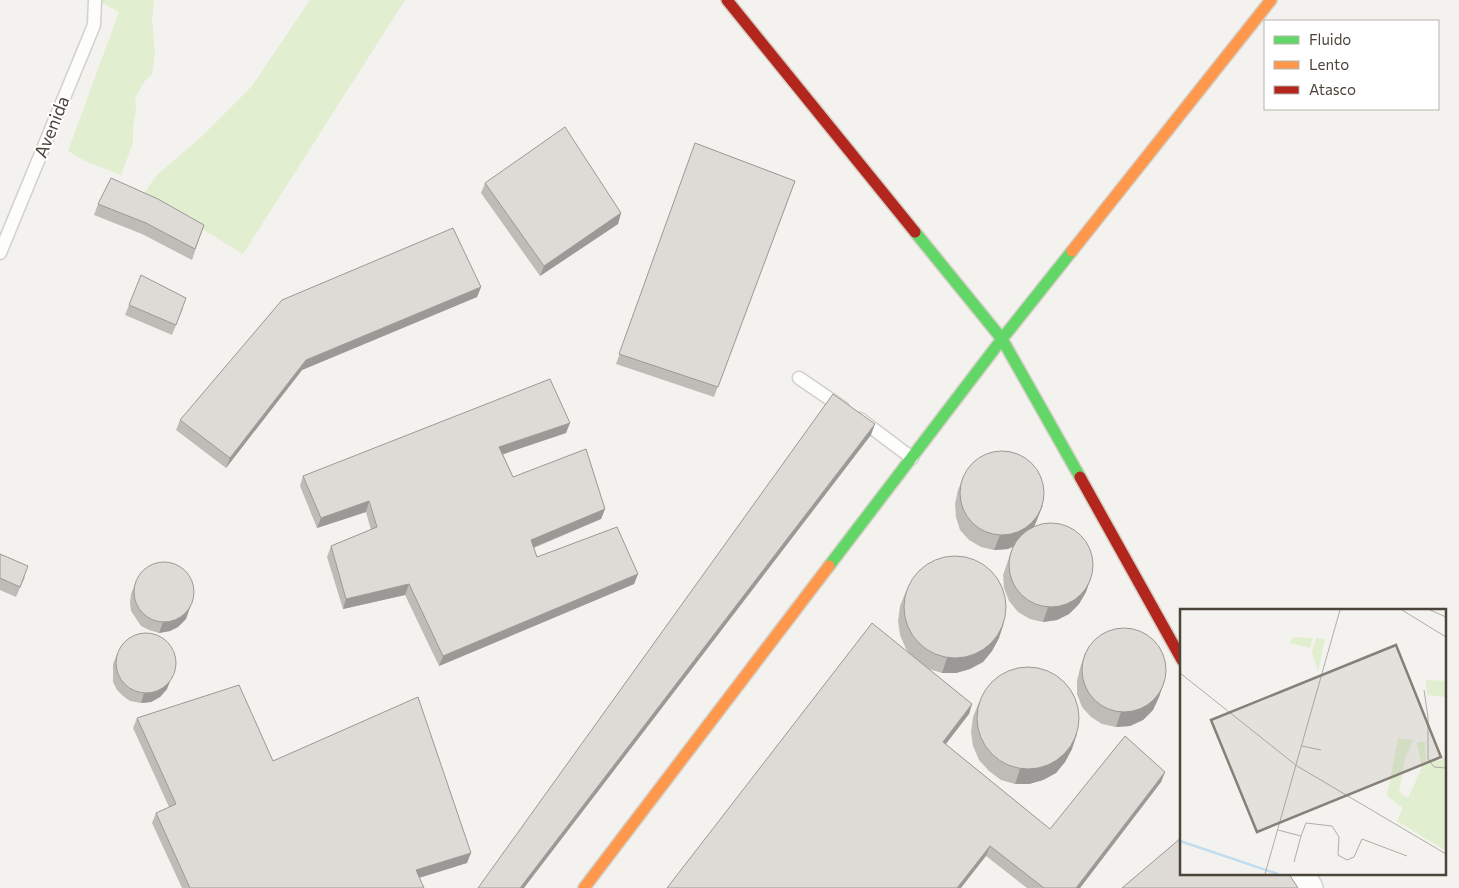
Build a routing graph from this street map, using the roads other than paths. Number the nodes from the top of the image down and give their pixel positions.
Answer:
1 (95, 0) edge
2 (727, 0) edge
3 (1271, 0) edge
4 (0, 253) edge
5 (1002, 339) junction
6 (799, 378) dead end
7 (912, 458) junction
8 (1180, 656) edge
9 (1303, 876) edge
10 (584, 888) edge
11 (1310, 888) edge

1 - 4 lane, Avenida
2 - 5 street
3 - 5 street
5 - 7 street
5 - 8 street
6 - 7 lane
7 - 10 street
9 - 11 street

